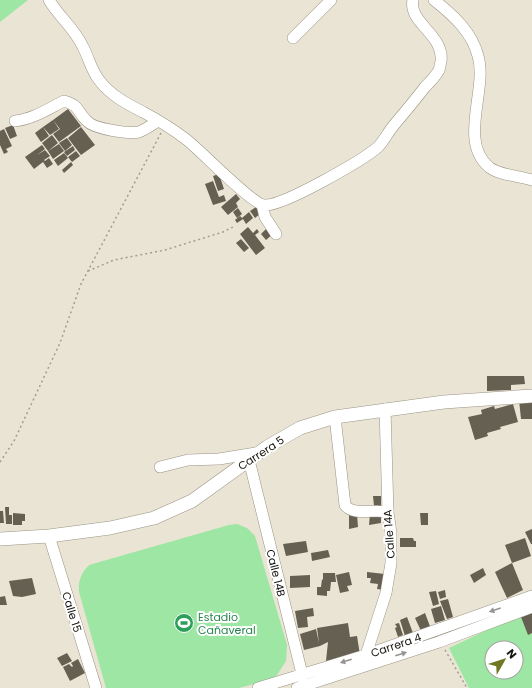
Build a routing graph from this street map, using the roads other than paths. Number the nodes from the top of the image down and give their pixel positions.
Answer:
1 (49, 0) edge
2 (413, 0) edge
3 (434, 0) edge
4 (324, 2) edge
5 (293, 38) dead end
6 (15, 120) dead end
7 (161, 123) junction
8 (532, 180) edge
9 (262, 205) junction
10 (276, 234) dead end
11 (532, 396) edge
12 (385, 409) junction
13 (335, 417) junction
14 (260, 452) junction
15 (248, 460) junction
16 (160, 467) dead end
17 (388, 512) junction
18 (49, 536) junction
19 (0, 539) edge
20 (532, 596) edge
21 (532, 607) edge
22 (366, 655) junction
23 (301, 683) edge
24 (96, 688) edge
25 (258, 688) edge

1 - 7 street
2 - 9 street
3 - 8 street
4 - 5 street
6 - 7 street
7 - 9 street
9 - 10 street
11 - 12 main road, Carrera 5
12 - 13 main road, Carrera 5
12 - 17 street, Calle 14A
13 - 14 main road, Carrera 5
13 - 17 street
14 - 15 main road, Carrera 5
14 - 16 street
15 - 18 main road, Carrera 5
15 - 23 street, Calle 14B
17 - 22 street, Calle 14A
18 - 19 main road, Carrera 5
18 - 24 street, Calle 15
20 -> 22 street, Carrera 4
23 -> 21 street, Carrera 4
22 -> 23 street, Carrera 4
23 - 25 street, Carrera 4

